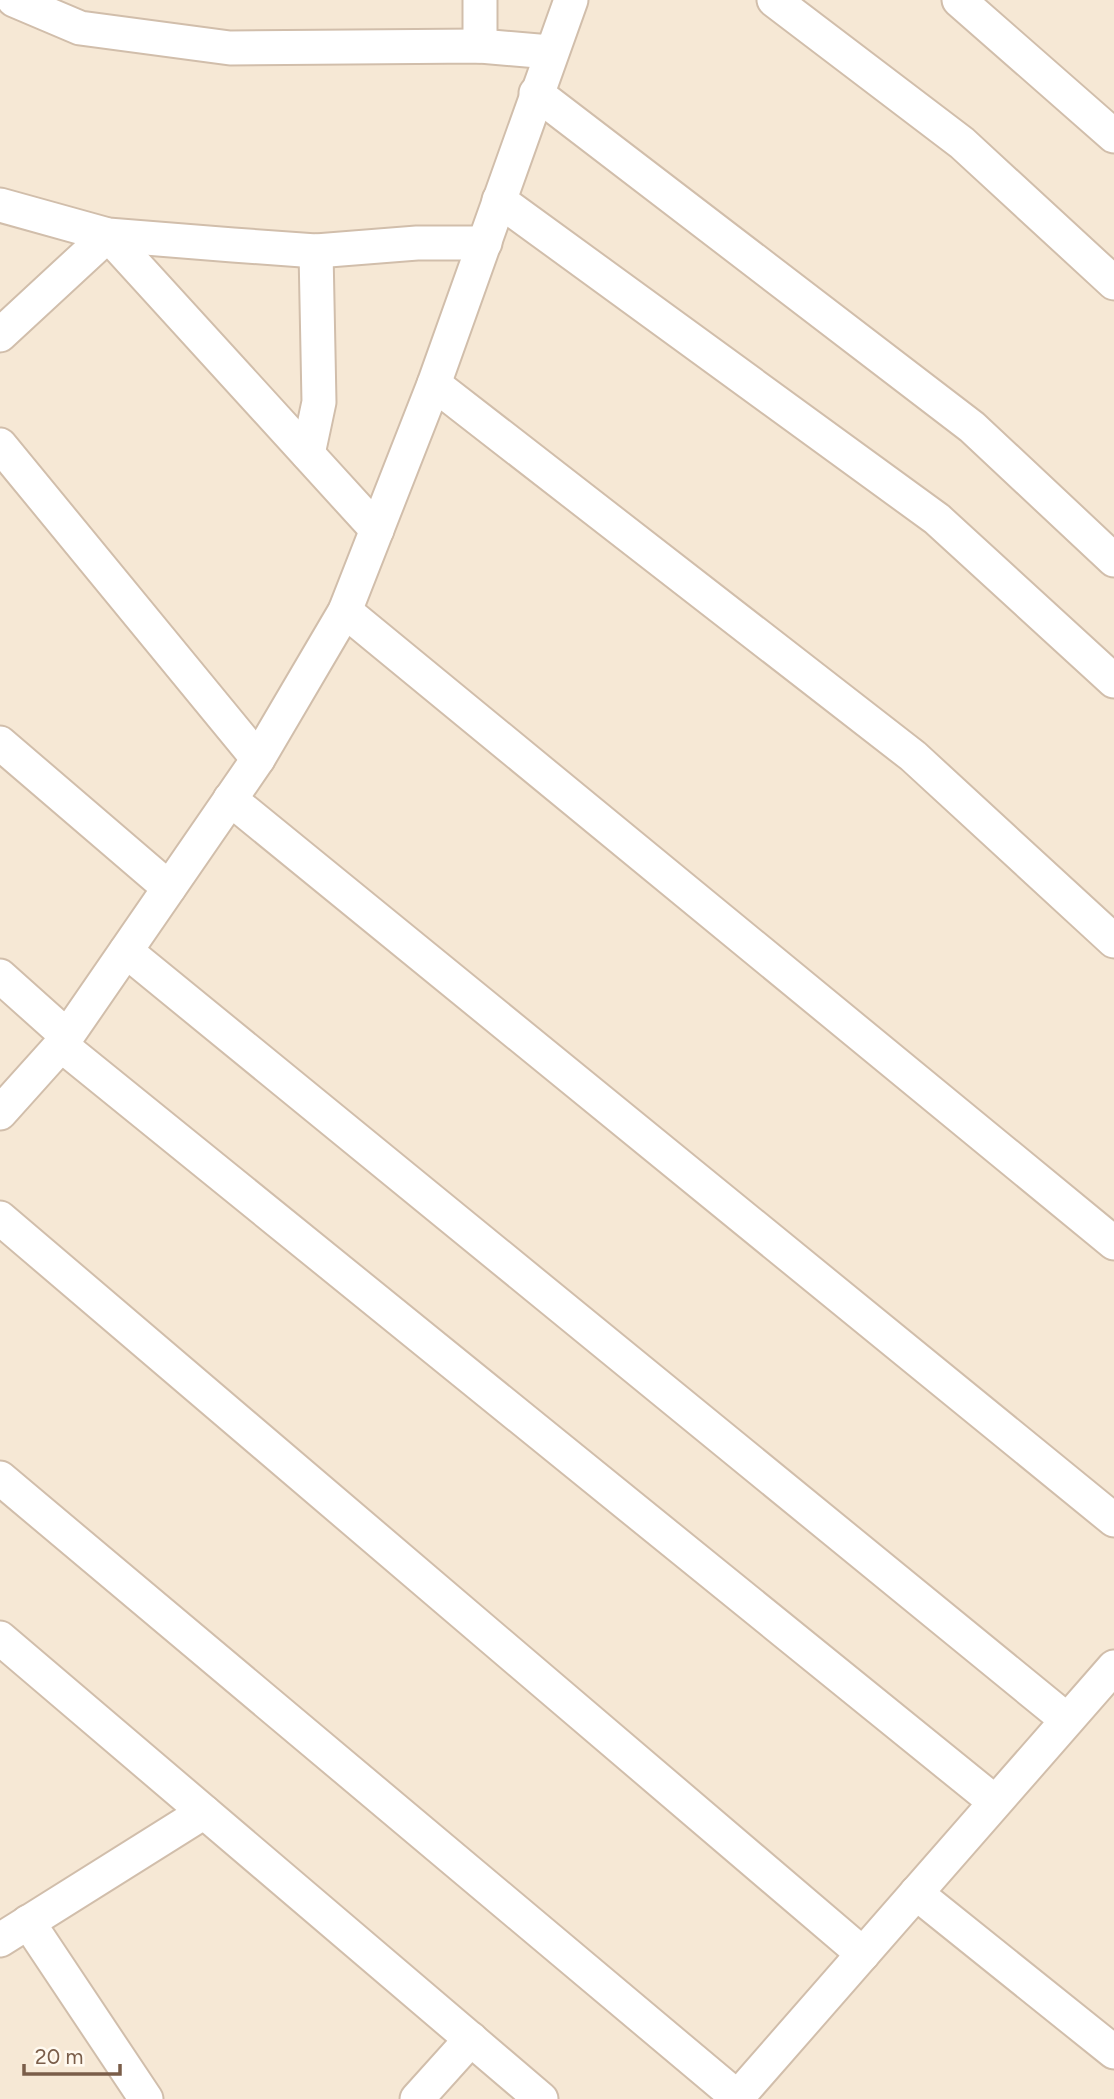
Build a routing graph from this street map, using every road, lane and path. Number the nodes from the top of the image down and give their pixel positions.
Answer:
1 (8, 0) edge
2 (14, 0) edge
3 (480, 0) edge
4 (571, 0) edge
5 (775, 0) edge
6 (958, 0) edge
7 (0, 9) edge
8 (480, 46) junction
9 (550, 52) junction
10 (536, 93) junction
11 (1114, 136) edge
12 (499, 200) junction
13 (0, 205) edge
14 (108, 235) junction
15 (485, 243) junction
16 (316, 251) junction
17 (1114, 283) edge
18 (0, 335) edge
19 (434, 384) junction
20 (0, 444) edge
21 (308, 454) junction
22 (377, 530) junction
23 (1114, 560) edge
24 (345, 611) junction
25 (1114, 681) edge
26 (0, 743) edge
27 (258, 759) junction
28 (230, 799) junction
29 (169, 888) junction
30 (1114, 941) edge
31 (126, 951) junction
32 (0, 976) edge
33 (64, 1040) junction
34 (0, 1113) edge
35 (0, 1218) edge
36 (1114, 1243) edge
37 (0, 1478) edge
38 (1114, 1520) edge
39 (5, 1650) edge
40 (1114, 1667) edge
41 (1067, 1720) junction
42 (995, 1802) junction
43 (204, 1812) junction
44 (916, 1893) junction
45 (28, 1922) junction
46 (0, 1940) edge
47 (863, 1954) junction
48 (471, 2039) junction
49 (1111, 2043) edge
50 (736, 2098) edge
51 (146, 2099) edge
52 (417, 2099) edge
53 (541, 2099) edge

1 - 7 street
2 - 8 street
3 - 8 street
4 - 9 street
5 - 17 street
6 - 11 street
8 - 9 street
9 - 10 street
10 - 12 street
10 - 23 street
12 - 15 street
12 - 25 street
13 - 14 street
14 - 16 street
14 - 18 street
14 - 21 street
15 - 16 street
15 - 19 street
16 - 21 street
19 - 22 street
19 - 30 street
20 - 27 street
21 - 22 street
22 - 24 street
24 - 27 street
24 - 36 street
26 - 29 street
27 - 28 street
28 - 29 street
28 - 38 street
29 - 31 street
31 - 33 street
31 - 41 street
32 - 33 street
33 - 34 street
33 - 42 street
35 - 47 street
37 - 50 street
39 - 43 street
40 - 41 street
41 - 42 street
42 - 44 street
43 - 45 street
43 - 48 street
44 - 47 street
44 - 49 street
45 - 46 street
45 - 51 street
47 - 50 street
48 - 52 street
48 - 53 street

